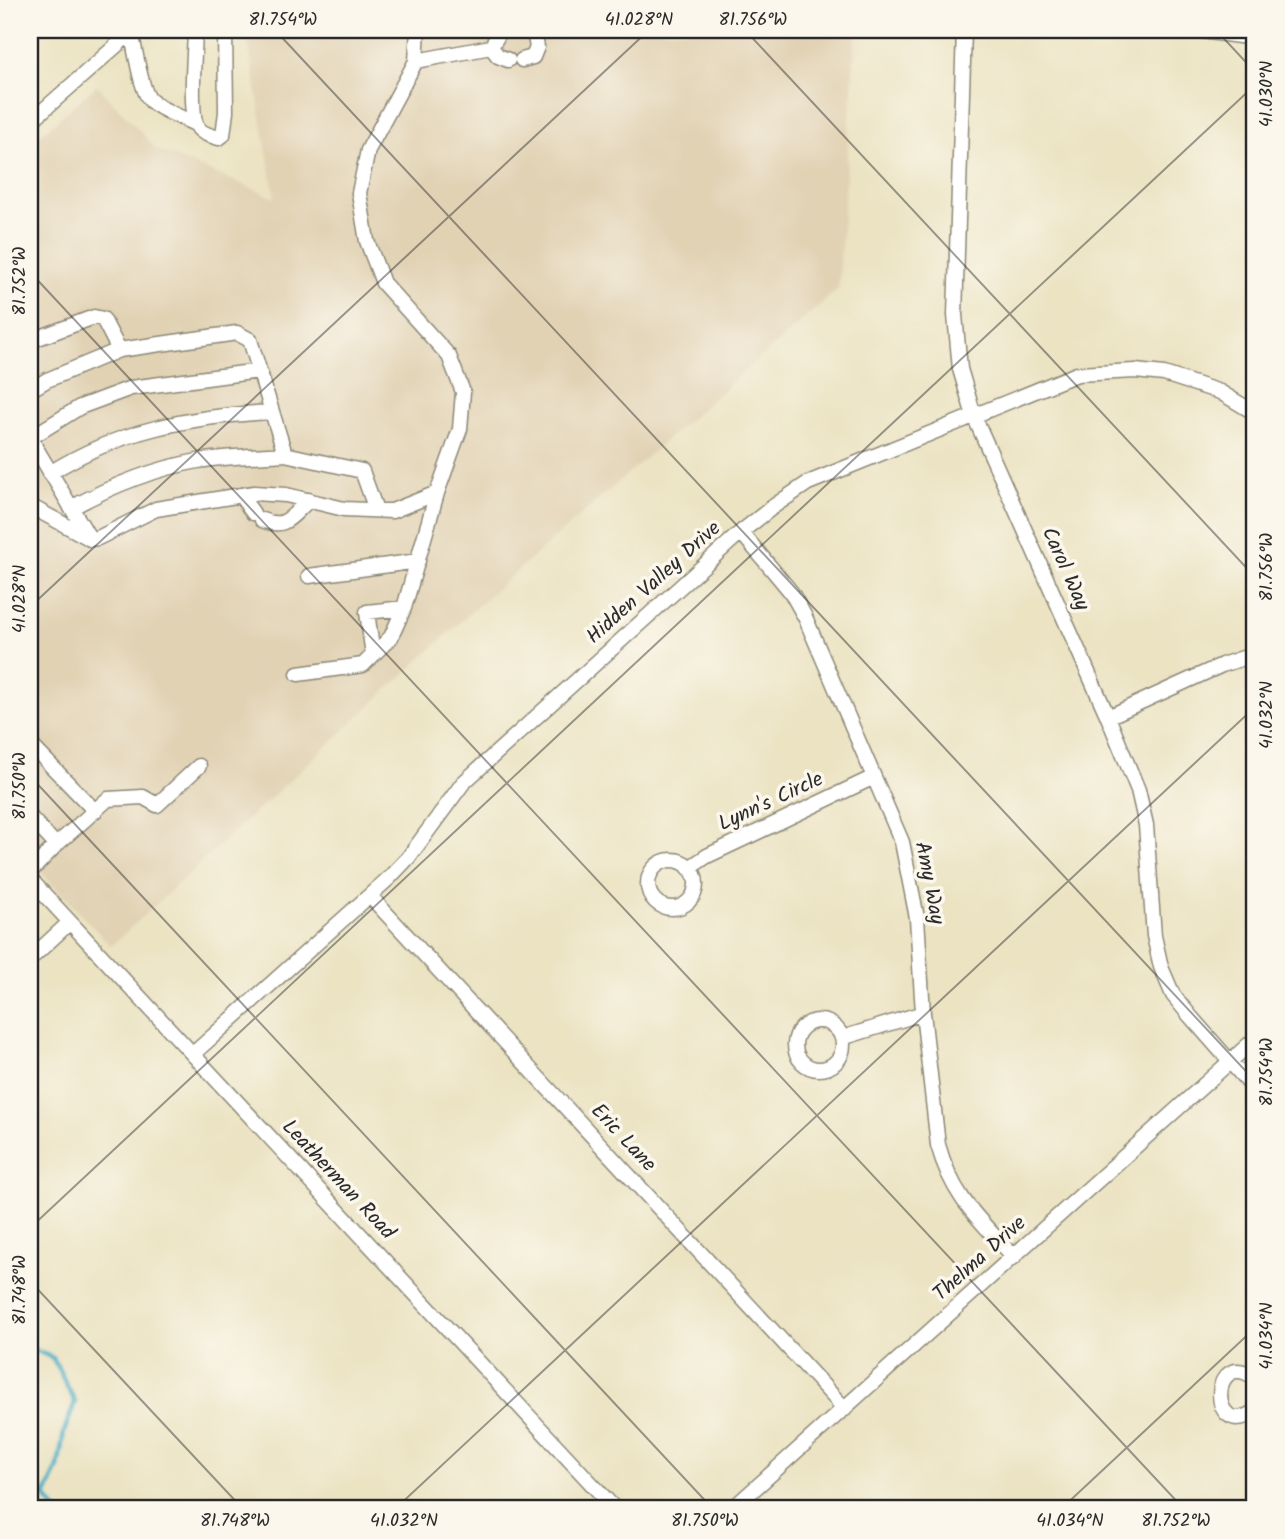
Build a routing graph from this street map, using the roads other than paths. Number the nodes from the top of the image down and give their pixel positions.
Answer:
1 (195, 30) edge
2 (225, 30) edge
3 (418, 30) edge
4 (500, 30) edge
5 (531, 30) edge
6 (964, 30) edge
7 (1194, 30) edge
8 (132, 31) edge
9 (1255, 38) edge
10 (491, 47) junction
11 (416, 61) junction
12 (30, 122) edge
13 (195, 124) junction
14 (30, 341) edge
15 (119, 350) junction
16 (260, 371) junction
17 (30, 390) edge
18 (272, 412) junction
19 (1255, 413) edge
20 (974, 416) junction
21 (285, 454) junction
22 (50, 473) junction
23 (437, 493) junction
24 (240, 495) junction
25 (309, 500) junction
26 (30, 506) edge
27 (71, 508) junction
28 (376, 510) junction
29 (741, 532) junction
30 (90, 539) junction
31 (418, 561) junction
32 (309, 576) dead end
33 (404, 608) junction
34 (1255, 654) edge
35 (373, 655) junction
36 (298, 674) dead end
37 (1108, 716) junction
38 (30, 744) edge
39 (199, 766) dead end
40 (874, 777) junction
41 (94, 811) junction
42 (30, 817) edge
43 (56, 845) junction
44 (689, 868) dead end
45 (30, 872) edge
46 (30, 879) edge
47 (370, 896) junction
48 (70, 922) junction
49 (30, 959) edge
50 (923, 1013) junction
51 (842, 1038) dead end
52 (1255, 1039) edge
53 (193, 1054) junction
54 (1230, 1062) junction
55 (1255, 1090) edge
56 (1014, 1257) junction
57 (1255, 1378) edge
58 (845, 1409) junction
59 (1255, 1411) edge
60 (615, 1509) edge
61 (732, 1509) edge

1 - 13 street
2 - 13 street
3 - 11 street
4 - 10 street
5 - 10 street
6 - 20 street, Carol Way
7 - 9 street
8 - 12 street
8 - 13 street
10 - 11 street
11 - 23 street
14 - 15 street
15 - 16 street
15 - 17 street
16 - 18 street
16 - 22 street
18 - 21 street
18 - 22 street
19 - 20 street, Hidden Valley Drive
20 - 29 street, Hidden Valley Drive
20 - 37 street, Carol Way
21 - 27 street
21 - 28 street
22 - 27 street
23 - 28 street
23 - 31 street
24 - 25 street
24 - 25 street
24 - 30 street
25 - 28 street
26 - 30 street
27 - 30 street
29 - 40 street, Amy Way
29 - 47 street, Hidden Valley Drive
31 - 32 street
31 - 33 street
33 - 35 street
33 - 35 street
34 - 37 street
35 - 36 street
37 - 54 street, Carol Way
38 - 41 street
39 - 41 street
40 - 44 street, Lynn's Circle
40 - 50 street, Amy Way
41 - 43 street
42 - 43 street
43 - 45 street
46 - 48 street, Leatherman Road
47 - 53 street, Hidden Valley Drive
47 - 58 street, Eric Lane
48 - 49 street
48 - 53 street, Leatherman Road
50 - 51 street
50 - 56 street, Amy Way
52 - 54 street, Thelma Drive
53 - 60 street, Leatherman Road
54 - 55 street, Carol Way
54 - 56 street, Thelma Drive
56 - 58 street, Thelma Drive
57 - 59 street
58 - 61 street, Thelma Drive

